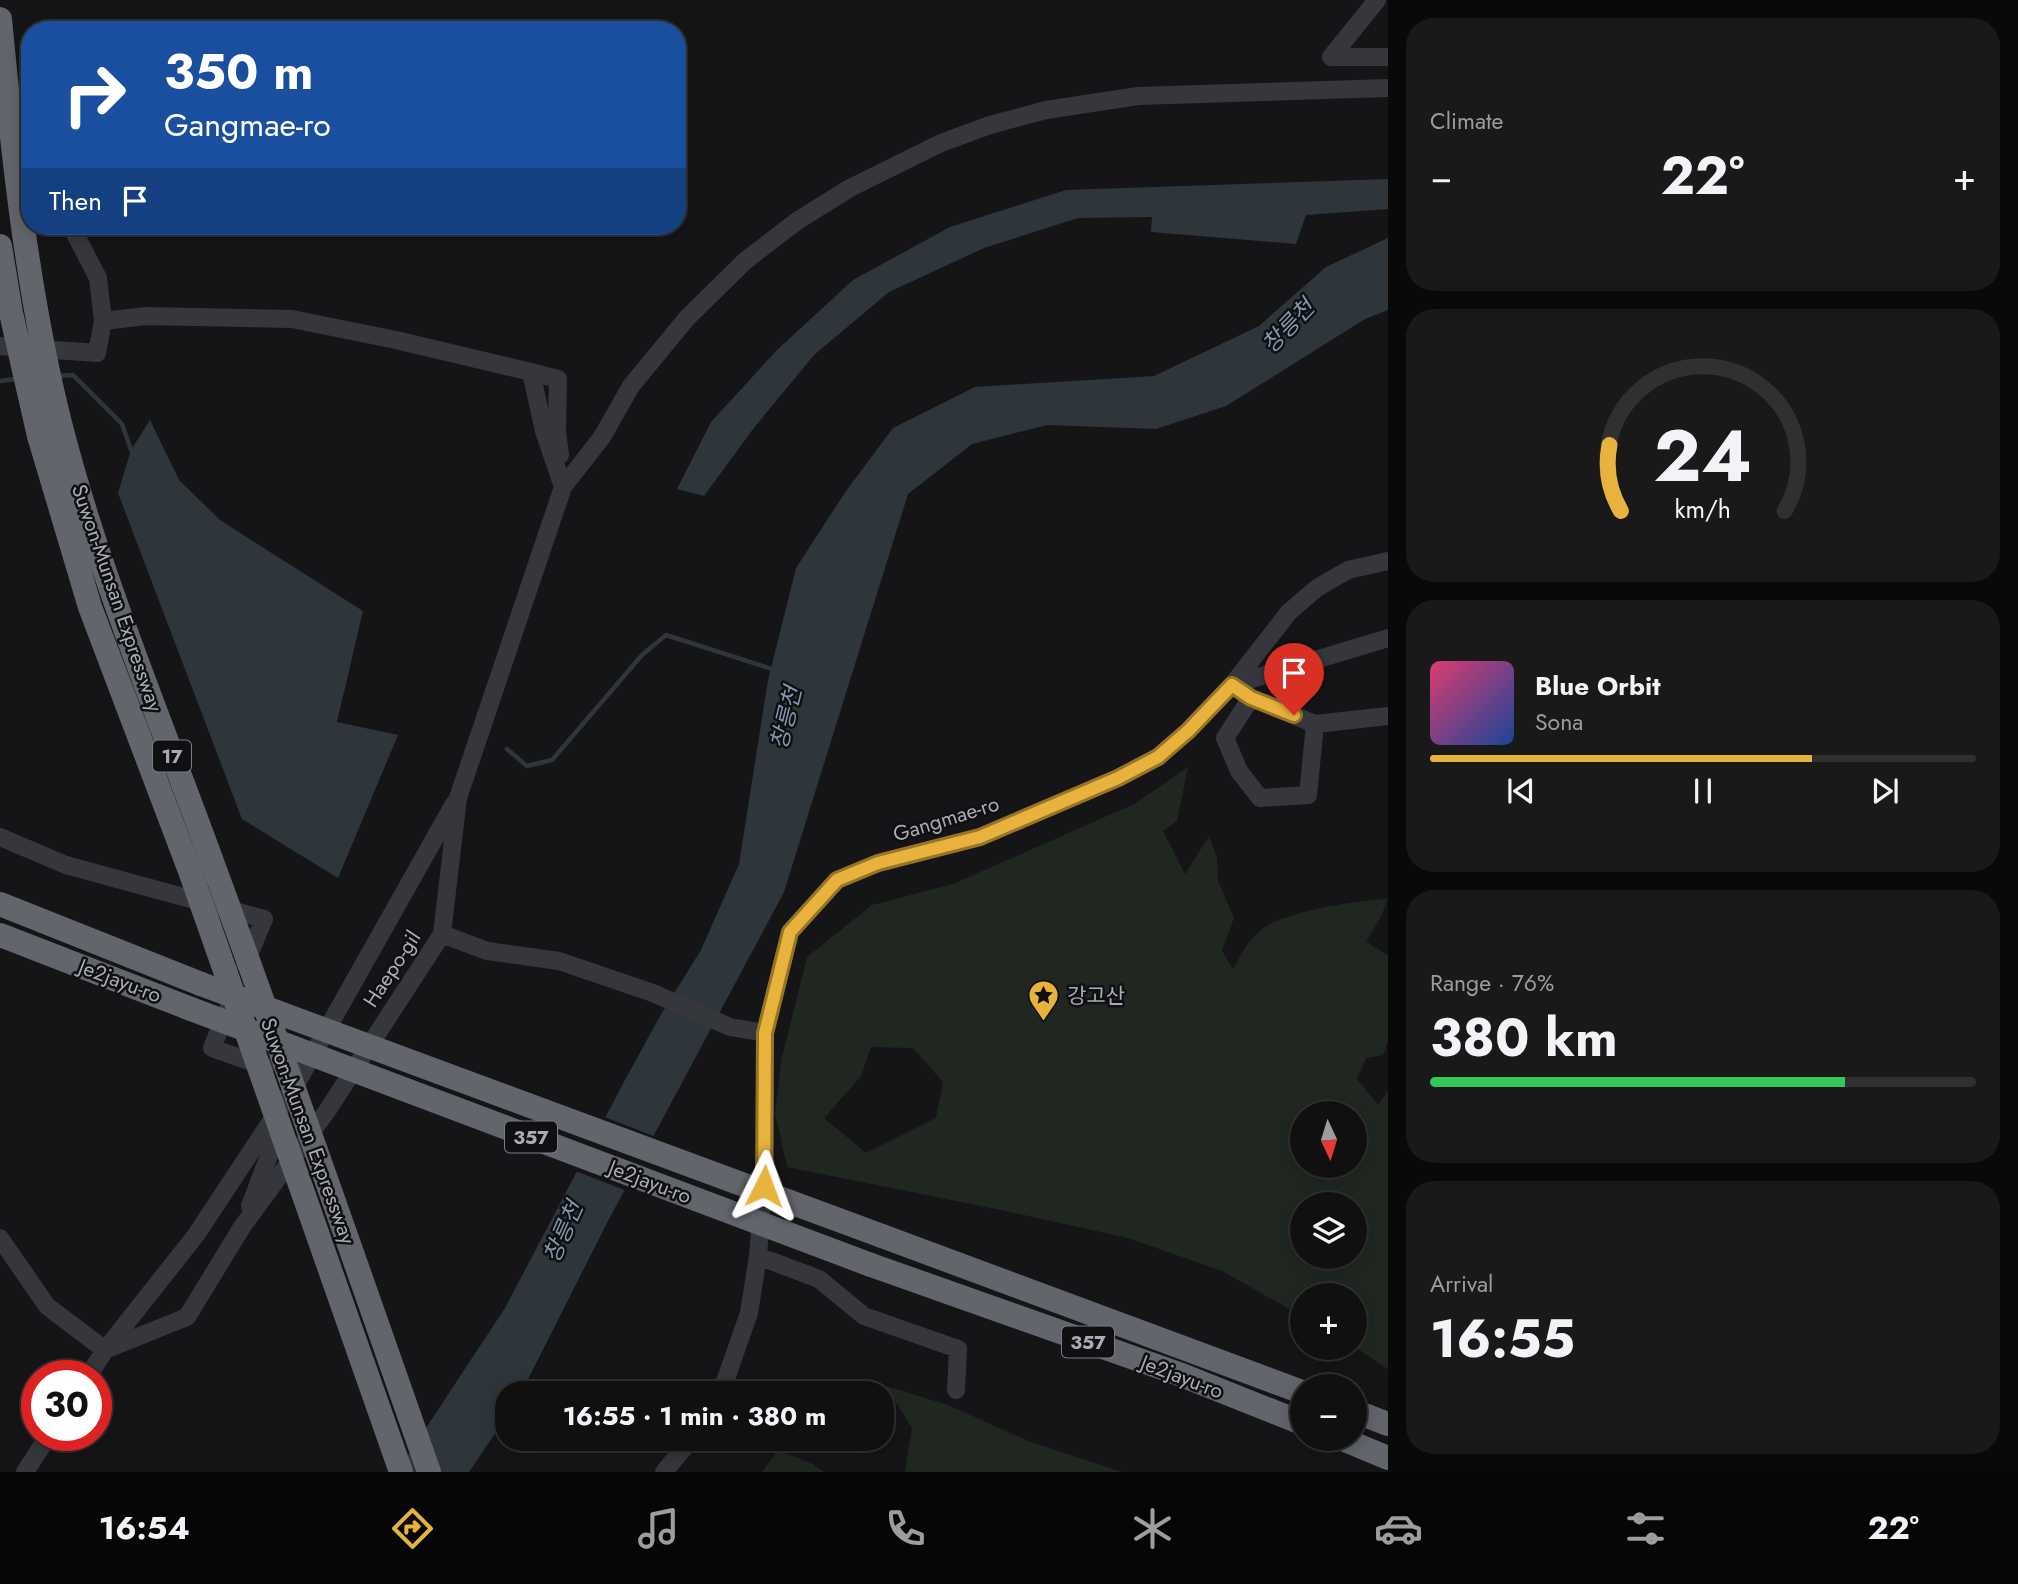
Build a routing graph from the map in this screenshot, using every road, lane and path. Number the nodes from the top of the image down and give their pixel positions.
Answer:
1 (1377, 0) edge
2 (0, 19) edge
3 (1388, 57) edge
4 (1388, 88) edge
5 (0, 139) edge
6 (21, 162) edge
7 (21, 212) edge
8 (24, 235) edge
9 (76, 235) edge
10 (0, 246) edge
11 (103, 321) junction
12 (0, 346) edge
13 (531, 372) junction
14 (563, 487) junction
15 (1388, 561) edge
16 (1388, 638) edge
17 (1232, 685) junction
18 (1251, 698) junction
19 (1388, 716) edge
20 (1315, 724) junction
21 (458, 798) junction
22 (0, 837) edge
23 (0, 904) edge
24 (442, 934) junction
25 (0, 935) edge
26 (765, 1033) junction
27 (299, 1079) junction
28 (242, 1227) junction
29 (0, 1238) edge
30 (758, 1256) junction
31 (105, 1350) junction
32 (98, 1360) edge
33 (725, 1381) edge
34 (1290, 1388) edge
35 (956, 1390) dead end
36 (1367, 1416) edge
37 (1290, 1418) edge
38 (1388, 1424) edge
39 (1367, 1449) edge
40 (39, 1451) edge
41 (681, 1451) edge
42 (1388, 1458) edge
43 (25, 1472) edge
44 (401, 1472) edge
45 (429, 1472) edge
46 (664, 1472) edge

1 - 3 street
2 - 7 highway, Suwon-Munsan Expressway / 17, bridge
4 - 14 street
5 - 6 street
8 - 45 highway, Suwon-Munsan Expressway / 17, bridge
9 - 11 street
10 - 44 highway, Suwon-Munsan Expressway / 17, bridge
11 - 12 street
11 - 13 street
13 - 14 street
13 - 14 street
14 - 21 street, Haepo-gil
15 - 17 street, Gangmae-ro
16 - 17 street, Gangmae-ro
17 - 18 street
17 - 26 street, Gangmae-ro
18 - 20 street
18 - 20 street
19 - 20 street
21 - 24 street, Haepo-gil
21 - 27 street
22 - 27 street
23 - 34 highway, Je2jayu-ro / 357, bridge
24 - 26 street
24 - 28 street, Haepo-gil
25 - 37 highway, Je2jayu-ro / 357, bridge
26 - 30 street, Gangmae-ro
27 - 28 street
27 - 31 street
28 - 31 street, Haepo-gil
29 - 31 street
30 - 33 street, Gangmae-ro
30 - 35 street
31 - 32 street
36 - 38 highway
39 - 42 highway
40 - 43 street
41 - 46 street

